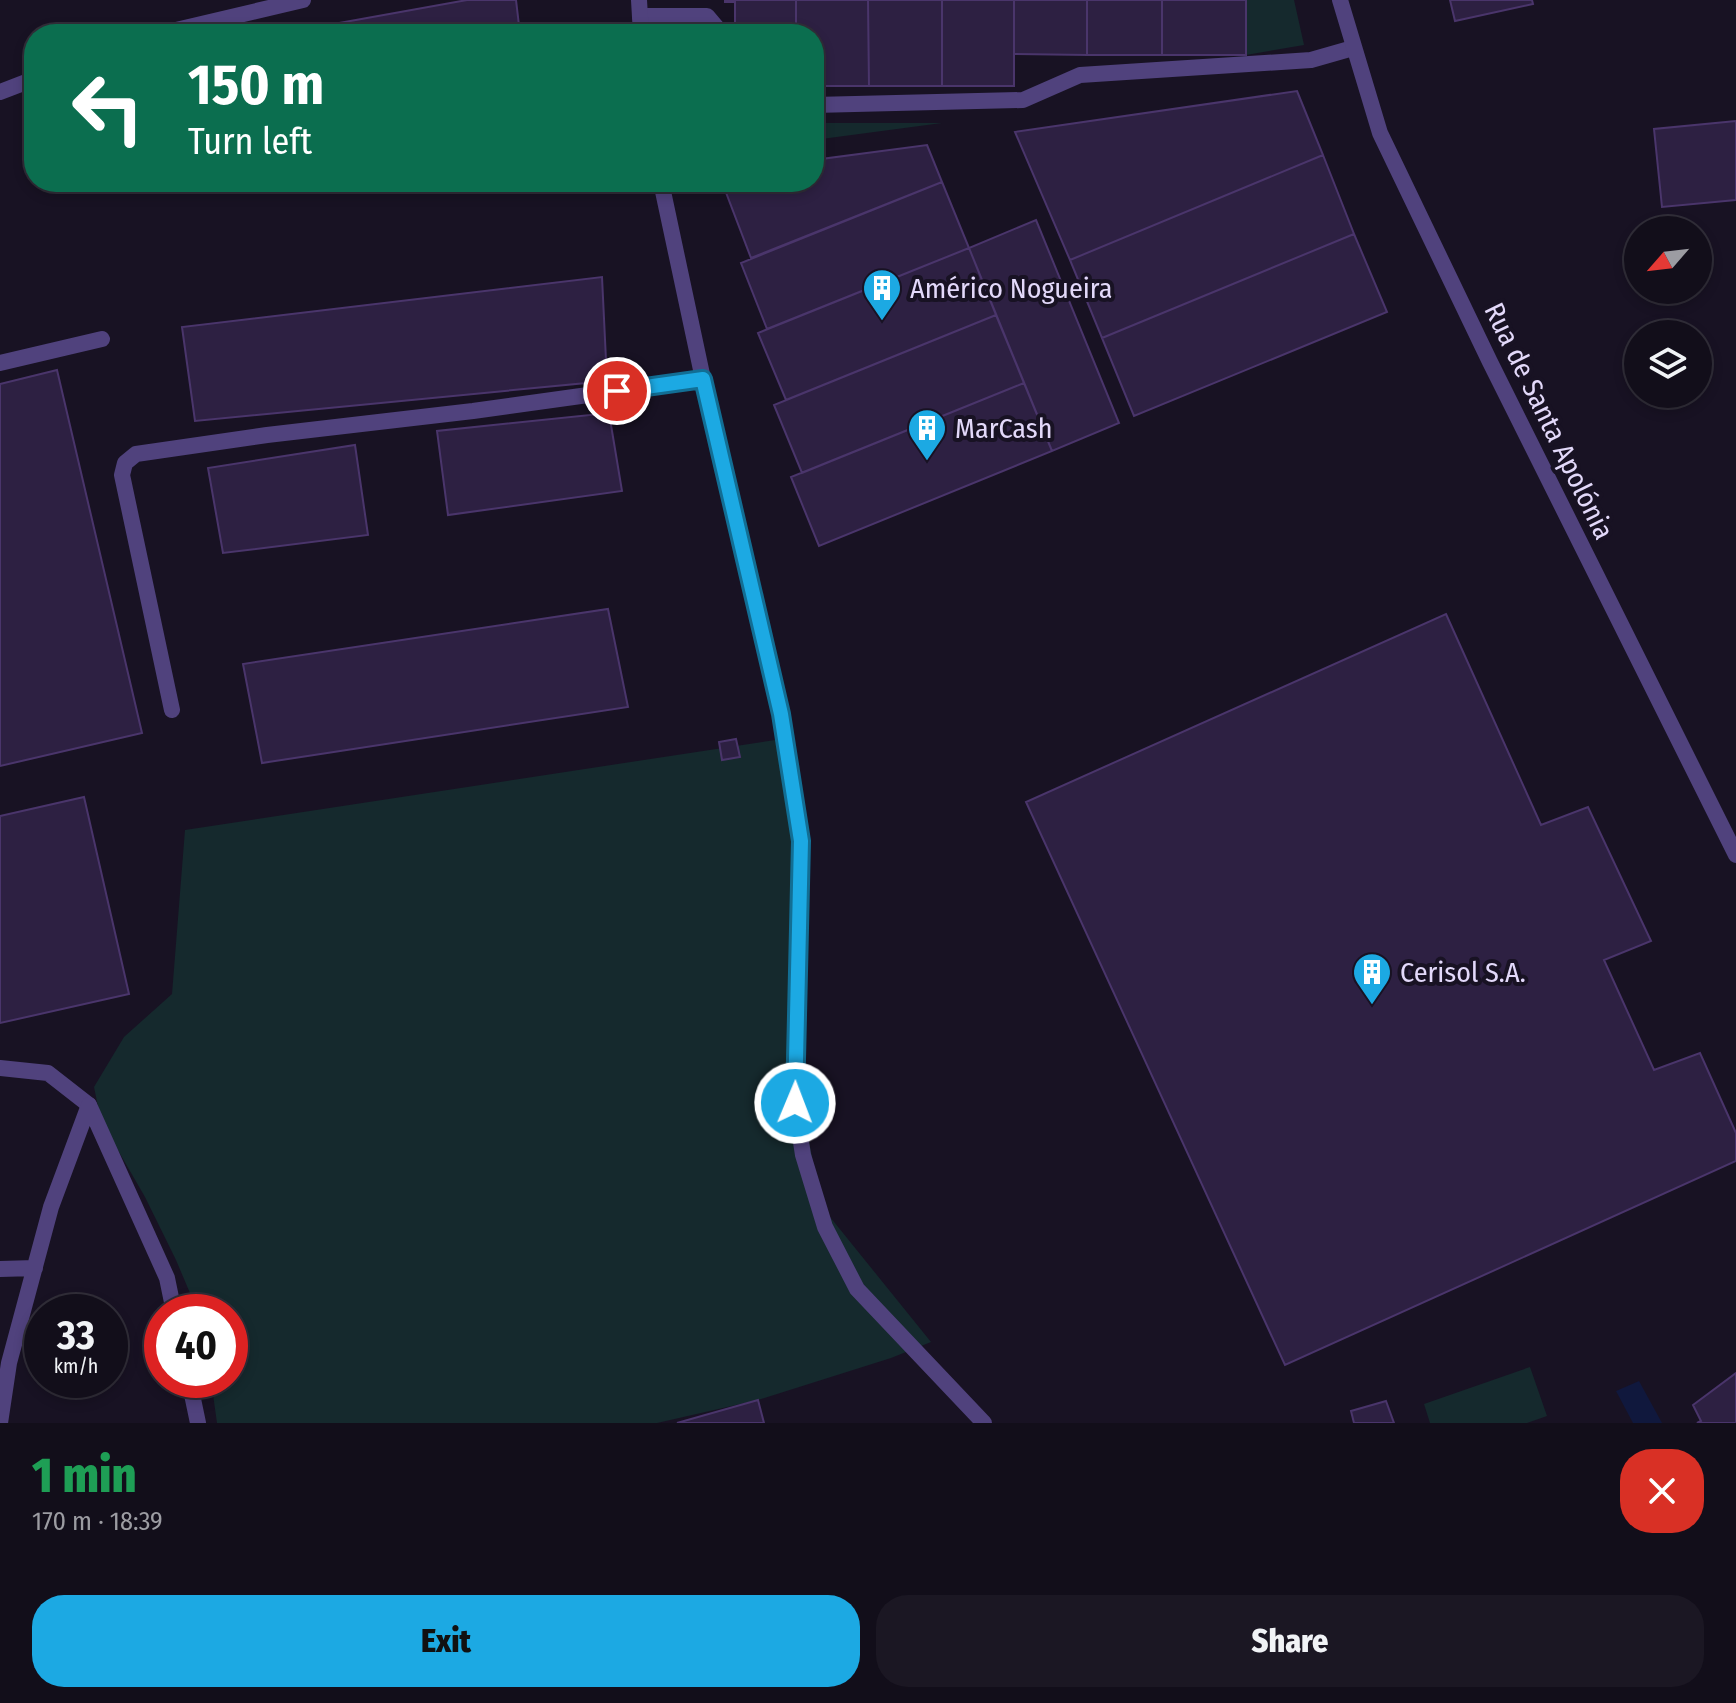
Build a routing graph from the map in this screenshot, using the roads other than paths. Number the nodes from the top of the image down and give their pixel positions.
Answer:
1 (303, 0) edge
2 (1340, 0) edge
3 (639, 8) edge
4 (201, 24) edge
5 (714, 24) edge
6 (1353, 48) junction
7 (24, 83) edge
8 (0, 92) edge
9 (824, 105) edge
10 (663, 192) edge
11 (102, 339) dead end
12 (0, 363) edge
13 (703, 379) junction
14 (172, 710) dead end
15 (1736, 855) edge
16 (0, 1068) edge
17 (89, 1105) junction
18 (35, 1268) junction
19 (0, 1269) edge
20 (170, 1294) edge
21 (193, 1398) edge
22 (0, 1423) edge
23 (198, 1423) edge
24 (984, 1423) edge

1 - 4 street
2 - 6 street, Rua de Santa Apolónia
3 - 5 street
6 - 9 street
6 - 15 street, Rua de Santa Apolónia
7 - 8 street
10 - 13 street
11 - 12 street
13 - 14 street
13 - 24 street
16 - 17 street
17 - 18 street
17 - 20 street
18 - 19 street
18 - 22 street
21 - 23 street

